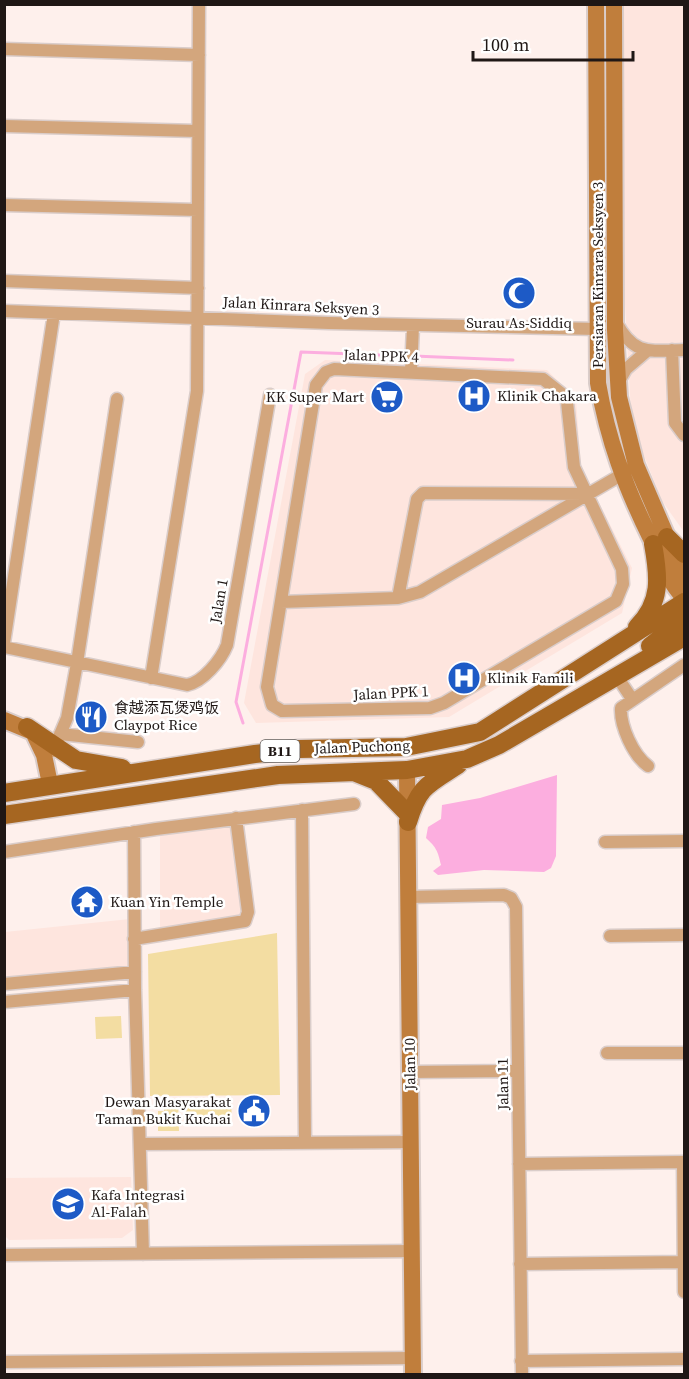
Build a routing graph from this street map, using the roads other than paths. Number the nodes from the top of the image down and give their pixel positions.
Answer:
1 (199, 4) edge
2 (596, 4) edge
3 (614, 4) edge
4 (4, 49) edge
5 (199, 55) junction
6 (4, 126) edge
7 (197, 131) junction
8 (4, 205) edge
9 (198, 210) junction
10 (4, 281) edge
11 (198, 288) junction
12 (4, 311) edge
13 (54, 313) junction
14 (199, 316) junction
15 (615, 316) junction
16 (597, 329) junction
17 (413, 331) junction
18 (616, 345) junction
19 (678, 350) edge
20 (647, 351) junction
21 (411, 368) junction
22 (618, 385) junction
23 (270, 395) dead end
24 (117, 399) dead end
25 (684, 435) edge
26 (621, 475) junction
27 (585, 494) junction
28 (660, 541) junction
29 (684, 554) edge
30 (684, 590) edge
31 (398, 598) junction
32 (684, 600) edge
33 (281, 602) junction
34 (684, 612) edge
35 (684, 637) edge
36 (621, 643) junction
37 (4, 645) edge
38 (77, 663) junction
39 (684, 665) edge
40 (621, 673) junction
41 (151, 678) junction
42 (633, 699) junction
43 (4, 720) edge
44 (27, 727) junction
45 (480, 732) junction
46 (57, 740) junction
47 (138, 742) dead end
48 (324, 748) junction
49 (467, 759) junction
50 (648, 766) dead end
51 (152, 770) junction
52 (407, 770) junction
53 (336, 771) junction
54 (50, 778) junction
55 (4, 793) edge
56 (107, 800) junction
57 (354, 804) dead end
58 (302, 810) junction
59 (7, 815) edge
60 (236, 818) junction
61 (408, 818) junction
62 (134, 832) junction
63 (684, 841) edge
64 (605, 842) dead end
65 (4, 852) edge
66 (408, 897) junction
67 (684, 935) edge
68 (610, 936) dead end
69 (134, 939) junction
70 (135, 972) junction
71 (4, 984) edge
72 (135, 990) junction
73 (4, 1002) edge
74 (607, 1053) dead end
75 (684, 1053) edge
76 (518, 1071) junction
77 (410, 1072) junction
78 (411, 1142) junction
79 (305, 1143) junction
80 (140, 1144) junction
81 (519, 1164) junction
82 (412, 1251) junction
83 (143, 1254) junction
84 (4, 1255) edge
85 (684, 1262) edge
86 (520, 1264) junction
87 (684, 1292) edge
88 (684, 1359) edge
89 (522, 1361) junction
90 (4, 1362) edge
91 (413, 1366) edge
92 (522, 1374) edge

1 - 5 street
2 - 16 main road, Persiaran Kinrara Seksyen 3
3 - 15 main road, Persiaran Kinrara Seksyen 3
4 - 5 street
5 - 7 street
6 - 7 street
7 - 9 street
8 - 9 street
9 - 11 street
10 - 11 street
11 - 14 street
12 - 13 street, Jalan Kinrara Seksyen 3
13 - 14 street, Jalan Kinrara Seksyen 3
13 - 37 street
14 - 17 street, Jalan Kinrara Seksyen 3
14 - 41 street
15 - 16 street
15 - 18 main road, Persiaran Kinrara Seksyen 3
15 - 20 street
16 - 17 street, Jalan Kinrara Seksyen 3
16 - 18 street
16 - 26 main road, Persiaran Kinrara Seksyen 3
17 - 21 street
18 - 22 main road, Persiaran Kinrara Seksyen 3
19 - 20 street
19 - 25 street
20 - 22 street
21 - 27 street, Jalan PPK 4
21 - 33 street, Jalan PPK 4
22 - 28 main road, Persiaran Kinrara Seksyen 3
23 - 41 street, Jalan 1
24 - 38 street
26 - 27 street
26 - 28 main road, Persiaran Kinrara Seksyen 3
27 - 31 street
27 - 31 street
27 - 33 street, Jalan PPK 1
28 - 29 main road
28 - 30 main road, Persiaran Kinrara Seksyen 3
28 - 32 main road, Persiaran Kinrara Seksyen 3
28 - 36 main road
31 - 33 street
32 - 36 main road, Jalan Puchong / B11
34 - 40 main road
35 - 40 main road, Jalan Puchong / B11
36 - 45 main road, Jalan Puchong / B11
37 - 38 street, Jalan 1
38 - 41 street, Jalan 1
38 - 46 street
39 - 42 street
40 - 42 street
40 - 49 main road, Jalan Puchong / B11
42 - 50 street
43 - 44 main road
44 - 46 main road
44 - 54 main road
45 - 48 main road, Jalan Puchong / B11
45 - 52 main road
46 - 47 street
46 - 51 main road
46 - 54 street
48 - 51 main road, Jalan Puchong / B11
48 - 52 main road
49 - 52 main road, Jalan Puchong / B11
49 - 61 main road
51 - 54 main road, Jalan Puchong / B11
52 - 53 main road, Jalan Puchong / B11
52 - 61 main road, Jalan 10
53 - 56 main road, Jalan Puchong / B11
53 - 61 main road
54 - 55 main road, Jalan Puchong / B11
54 - 56 main road
54 - 59 main road
56 - 59 main road, Jalan Puchong / B11
57 - 58 street
58 - 60 street
58 - 79 street
60 - 62 street
60 - 69 street
61 - 66 main road, Jalan 10
62 - 65 street
62 - 69 street
63 - 64 street
66 - 76 street, Jalan 11
66 - 77 main road, Jalan 10
67 - 68 street
69 - 70 street
70 - 71 street
70 - 72 street
72 - 73 street
72 - 80 street
74 - 75 street
76 - 77 street
76 - 81 street, Jalan 11
77 - 78 main road, Jalan 10
78 - 79 street
78 - 82 main road, Jalan 10
79 - 80 street
80 - 83 street
81 - 85 street
81 - 86 street, Jalan 11
82 - 83 street
82 - 91 main road, Jalan 10
83 - 84 street
85 - 86 street
85 - 87 street
86 - 89 street, Jalan 11
88 - 89 street
89 - 92 street, Jalan 11
90 - 91 street

